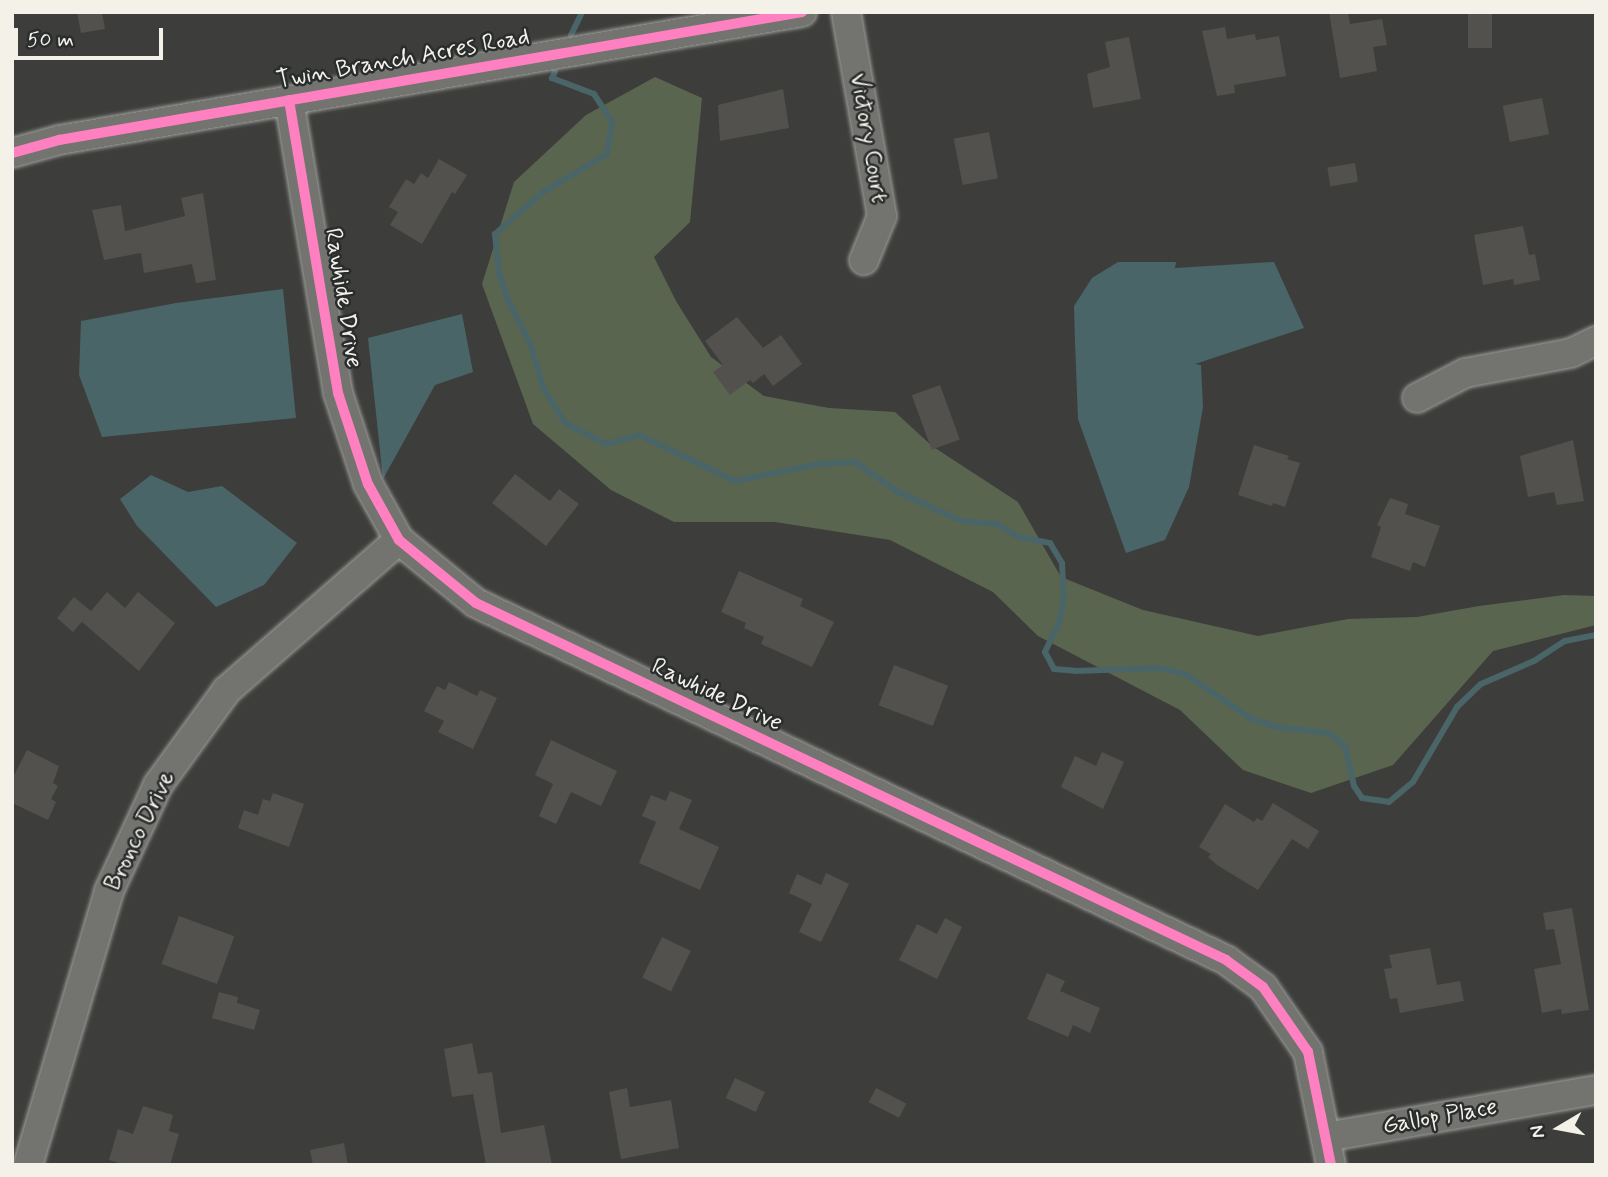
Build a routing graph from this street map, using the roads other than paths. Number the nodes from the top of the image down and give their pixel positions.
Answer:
1 (802, 12) edge
2 (846, 12) edge
3 (289, 100) junction
4 (12, 153) edge
5 (864, 260) dead end
6 (1596, 341) edge
7 (1417, 398) dead end
8 (399, 540) junction
9 (1596, 1090) edge
10 (1326, 1137) junction
11 (28, 1165) edge
12 (1331, 1165) edge

1 - 3 street, Twin Branch Acres Road
2 - 5 street, Victory Court
3 - 4 street, Twin Branch Acres Road
3 - 8 street, Rawhide Drive
6 - 7 street
8 - 10 street, Rawhide Drive
8 - 11 street, Bronco Drive
9 - 10 street, Gallop Place
10 - 12 street, Rawhide Drive

